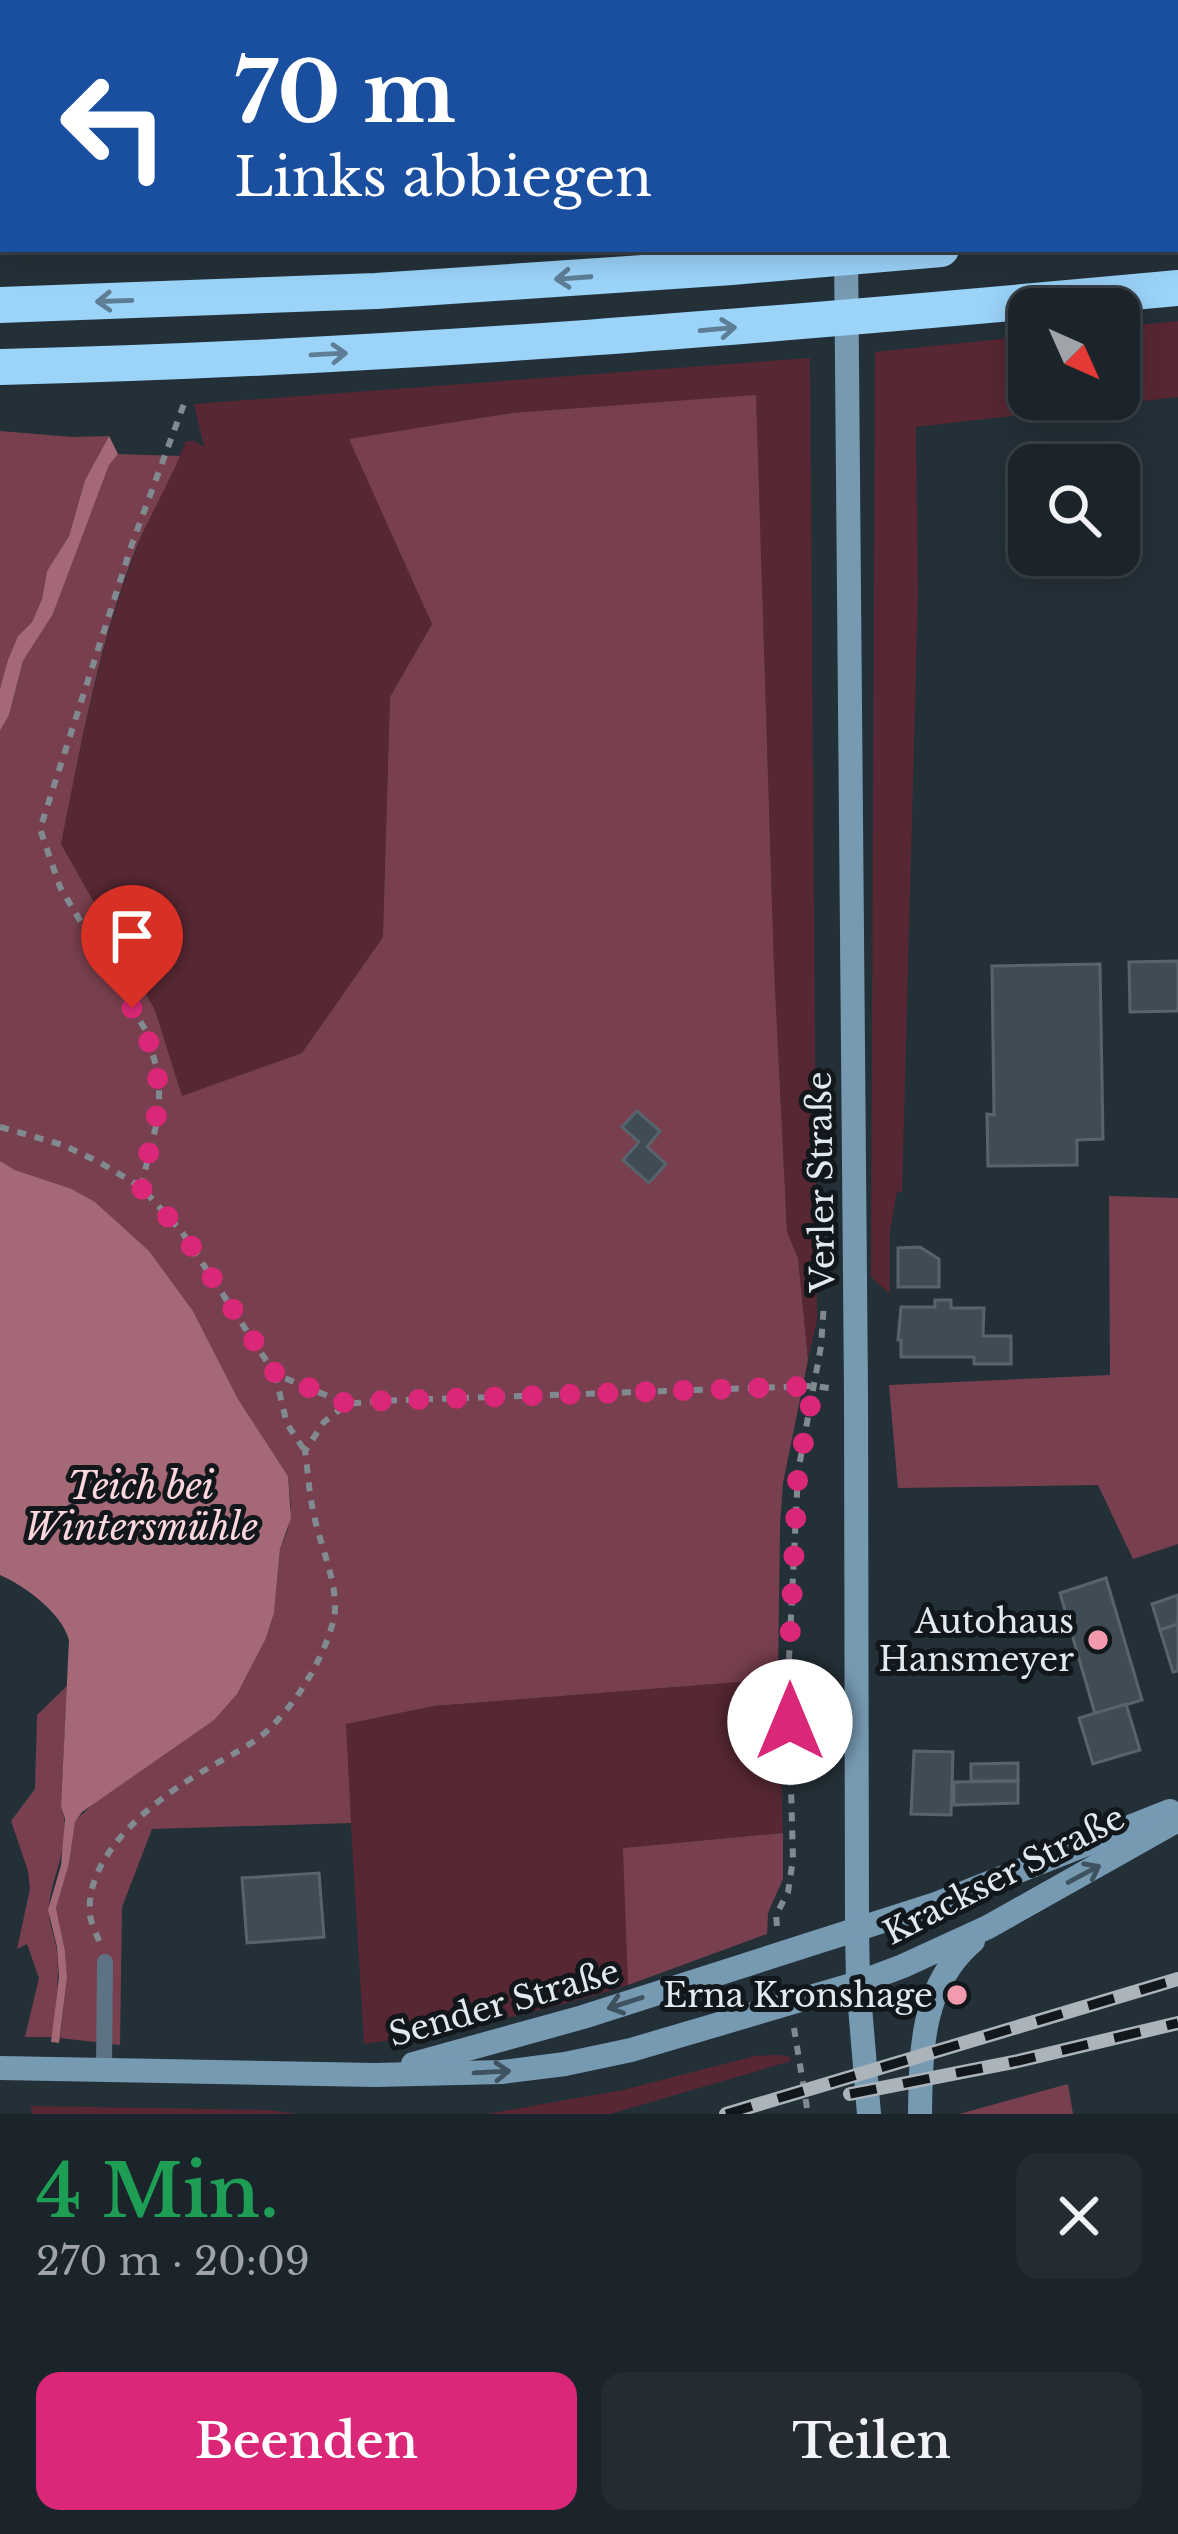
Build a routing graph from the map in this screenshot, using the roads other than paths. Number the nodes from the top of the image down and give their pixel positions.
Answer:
1 (846, 252) edge
2 (906, 252) edge
3 (1178, 288) edge
4 (0, 305) edge
5 (0, 367) edge
6 (1178, 1808) edge
7 (1178, 1820) edge
8 (988, 1927) junction
9 (856, 1929) junction
10 (105, 1962) road end
11 (858, 1983) junction
12 (0, 2068) edge
13 (104, 2071) junction
14 (375, 2075) junction
15 (869, 2114) edge
16 (920, 2114) edge

1 - 9 street, Verler Straße
2 -> 4 highway
5 -> 3 highway
6 - 9 street, Krackser Straße
8 -> 7 street, Krackser Straße
8 - 11 street, Krackser Straße
8 - 16 street
9 - 11 street, Verler Straße
9 -> 14 street, Sender Straße
10 - 13 lane
14 -> 11 street, Sender Straße
11 - 15 street, Verler Straße
12 - 13 street, Sender Straße
13 - 14 street, Sender Straße

